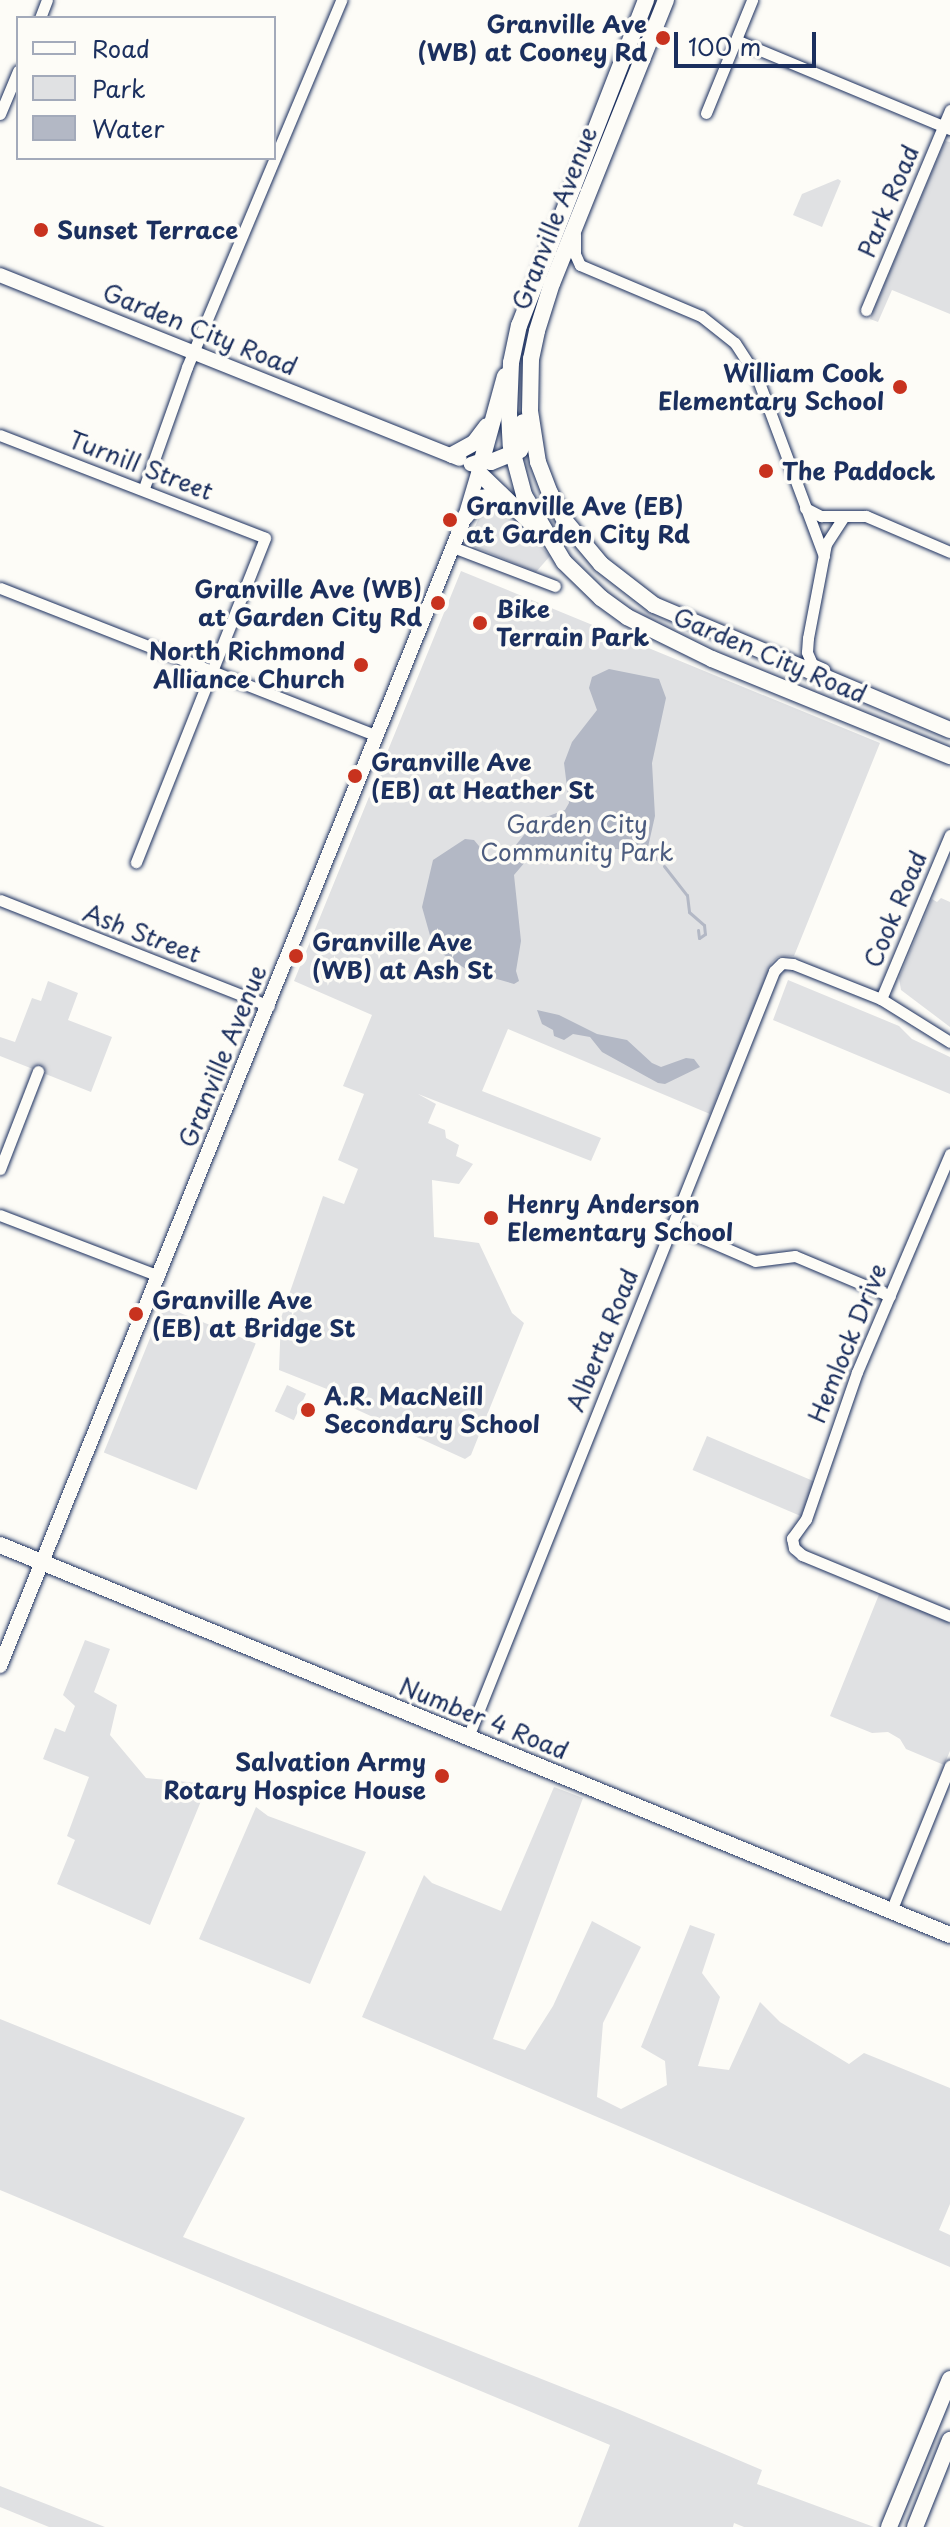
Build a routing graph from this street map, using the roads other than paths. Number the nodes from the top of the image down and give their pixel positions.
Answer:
1 (341, 0) edge
2 (646, 0) edge
3 (666, 0) edge
4 (752, 0) edge
5 (736, 40) junction
6 (16, 76) edge
7 (950, 110) edge
8 (706, 113) dead end
9 (0, 114) edge
10 (947, 128) edge
11 (276, 155) edge
12 (274, 160) edge
13 (575, 226) junction
14 (0, 275) edge
15 (866, 310) dead end
16 (193, 352) junction
17 (531, 359) junction
18 (511, 363) junction
19 (490, 422) junction
20 (0, 435) edge
21 (515, 451) junction
22 (452, 455) junction
23 (538, 462) junction
24 (477, 466) junction
25 (144, 488) junction
26 (501, 494) junction
27 (805, 508) junction
28 (465, 517) junction
29 (843, 518) junction
30 (548, 541) junction
31 (453, 547) junction
32 (950, 552) edge
33 (824, 556) junction
34 (555, 586) dead end
35 (0, 588) edge
36 (212, 672) junction
37 (888, 703) junction
38 (950, 730) edge
39 (377, 736) junction
40 (950, 756) edge
41 (950, 835) edge
42 (136, 862) dead end
43 (0, 900) edge
44 (881, 999) junction
45 (269, 1006) junction
46 (950, 1042) edge
47 (38, 1071) dead end
48 (950, 1154) edge
49 (0, 1169) edge
50 (0, 1215) edge
51 (672, 1225) junction
52 (159, 1276) junction
53 (890, 1296) junction
54 (0, 1545) edge
55 (42, 1563) junction
56 (950, 1616) edge
57 (0, 1666) edge
58 (468, 1737) junction
59 (950, 1766) edge
60 (891, 1911) junction
61 (950, 1935) edge
62 (950, 2379) edge
63 (950, 2440) edge
64 (889, 2527) edge
65 (915, 2527) edge

1 - 11 street
2 - 18 main road, Granville Avenue
3 - 13 main road, Granville Avenue
4 - 5 street
5 - 8 street
5 - 10 street
6 - 9 street
7 - 10 street, Park Road
10 - 15 street, Park Road
12 - 16 street
13 - 17 main road, Granville Avenue
13 - 27 street
14 - 16 street, Garden City Road
16 - 22 street, Garden City Road
16 - 25 street
17 - 21 main road
17 - 23 main road, Granville Avenue
18 - 19 main road
18 - 21 main road, Granville Avenue
19 - 22 main road
19 - 24 main road
20 - 25 street, Turnill Street
21 - 23 main road
21 - 24 main road
21 - 30 main road, Garden City Road
22 - 24 street, Garden City Road
23 - 37 main road, Garden City Road
24 - 26 main road
24 - 28 street, Granville Avenue
25 - 36 street, Turnill Street
26 - 28 main road
26 - 30 main road
27 - 29 street
27 - 33 street
28 - 31 street, Granville Avenue
29 - 32 street
29 - 33 street
30 - 40 main road, Garden City Road
31 - 34 street
31 - 39 street, Granville Avenue
33 - 37 street
35 - 36 street
36 - 39 street
36 - 42 street
37 - 38 main road, Garden City Road
39 - 45 street, Granville Avenue
41 - 44 street, Cook Road
43 - 45 street, Ash Street
44 - 46 street
44 - 51 street, Alberta Road
45 - 52 street, Granville Avenue
47 - 49 street
48 - 53 street, Hemlock Drive
50 - 52 street
51 - 53 street
51 - 58 street, Alberta Road
52 - 55 street, Granville Avenue
53 - 56 street, Hemlock Drive
54 - 55 main road, Number 4 Road
55 - 57 street, Granville Avenue
55 - 58 main road, Number 4 Road
58 - 60 main road, Number 4 Road
59 - 60 street
60 - 61 main road, Number 4 Road
62 - 64 main road
63 - 65 main road

